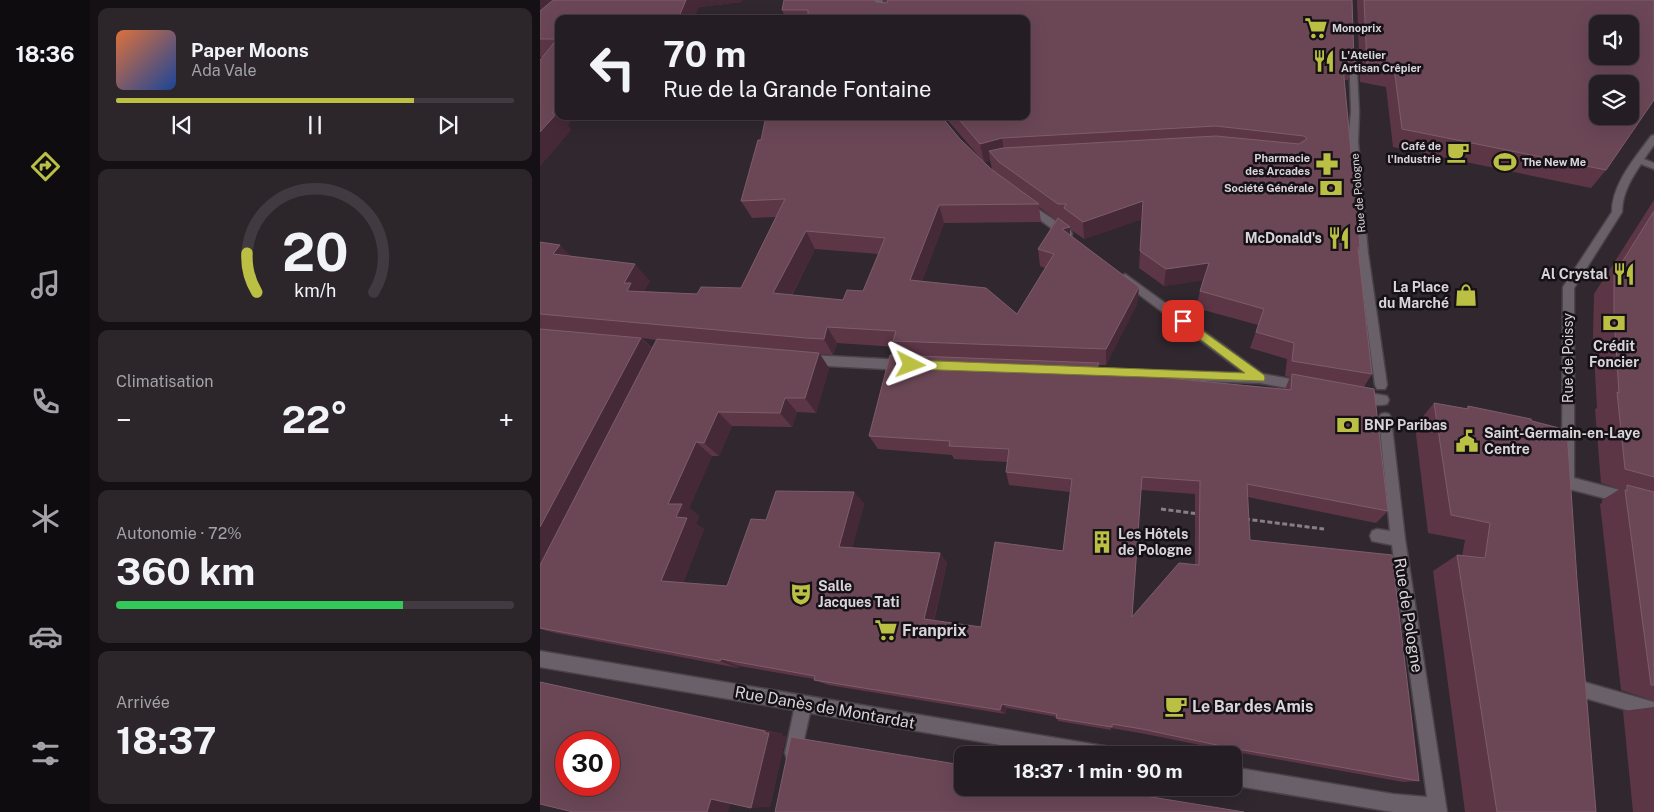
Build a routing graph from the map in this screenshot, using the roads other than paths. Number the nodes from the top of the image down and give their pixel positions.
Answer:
1 (878, 0) edge
2 (885, 15) edge
3 (1351, 36) edge
4 (1654, 138) edge
5 (1639, 160) junction
6 (1654, 166) edge
7 (1022, 200) edge
8 (1077, 242) edge
9 (1117, 272) edge
10 (796, 359) edge
11 (914, 365) edge
12 (1100, 373) edge
13 (1260, 378) junction
14 (1381, 385) dead end
15 (1317, 388) edge
16 (1345, 394) edge
17 (1383, 400) dead end
18 (1385, 418) dead end
19 (1654, 505) edge
20 (1377, 536) dead end
21 (1398, 539) junction
22 (540, 659) edge
23 (804, 703) junction
24 (1585, 708) edge
25 (1654, 710) edge
26 (1057, 746) edge
27 (790, 767) edge
28 (1242, 778) edge
29 (1438, 810) edge

1 - 2 street
3 - 14 street, Rue de Pologne
4 - 5 street, Rue de Poissy
5 - 6 street
5 - 19 street, Rue de Poissy
7 - 8 street
9 - 13 street
10 - 11 street
12 - 13 street
13 - 15 street
16 - 17 street
18 - 21 street, Rue de Pologne
20 - 21 street
21 - 29 street, Rue de Pologne
22 - 23 street, Rue Danès de Montardat
23 - 26 street, Rue Danès de Montardat
23 - 27 street
24 - 25 street
28 - 29 street

